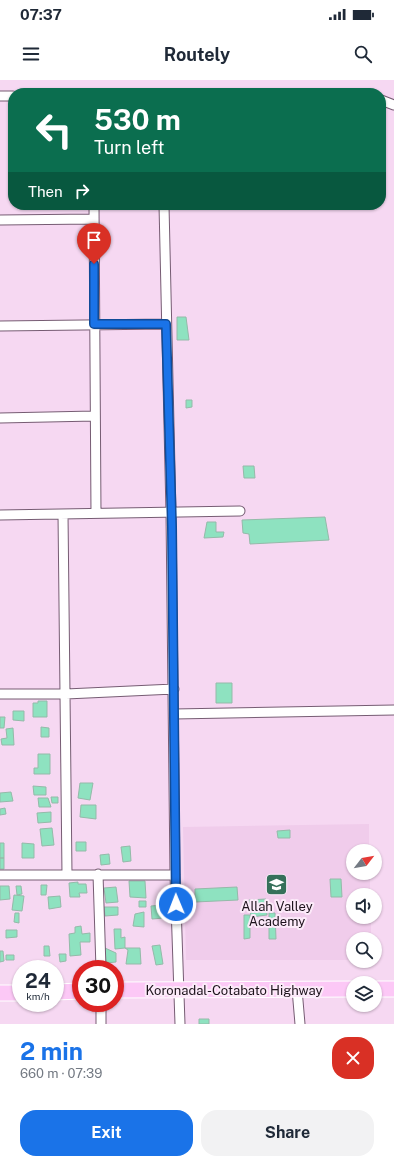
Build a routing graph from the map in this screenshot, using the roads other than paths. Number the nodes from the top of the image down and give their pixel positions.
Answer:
1 (94, 210) edge
2 (164, 210) edge
3 (94, 219) junction
4 (0, 220) edge
5 (94, 324) junction
6 (166, 324) junction
7 (0, 326) edge
8 (95, 416) junction
9 (0, 418) edge
10 (240, 511) dead end
11 (96, 513) junction
12 (171, 513) junction
13 (64, 514) junction
14 (0, 515) edge
15 (174, 689) junction
16 (0, 694) edge
17 (66, 694) junction
18 (394, 710) edge
19 (174, 714) junction
20 (67, 874) junction
21 (98, 874) junction
22 (0, 875) edge
23 (176, 875) junction
24 (101, 960) edge
25 (297, 989) junction
26 (346, 989) edge
27 (382, 989) edge
28 (394, 989) edge
29 (124, 990) edge
30 (178, 990) junction
31 (0, 993) edge
32 (12, 993) edge
33 (101, 1012) edge
34 (101, 1024) edge
35 (180, 1024) edge
36 (300, 1024) edge

1 - 3 street
2 - 6 street
3 - 4 street
3 - 5 street
5 - 6 street
5 - 7 street
5 - 8 street
6 - 12 street
8 - 9 street
8 - 11 street
10 - 12 street
11 - 12 street
11 - 13 street
12 - 15 street
13 - 14 street
13 - 17 street
15 - 17 street
15 - 19 street
16 - 17 street
17 - 20 street
18 - 19 street
19 - 23 street
20 - 21 street
20 - 22 street
21 - 23 street
21 - 24 street
23 - 30 street
25 - 26 highway, Koronadal-Cotabato Highway
25 - 30 highway, Koronadal-Cotabato Highway
25 - 36 street
27 - 28 highway
29 - 30 highway, Koronadal-Cotabato Highway
30 - 35 street
31 - 32 highway
33 - 34 street

